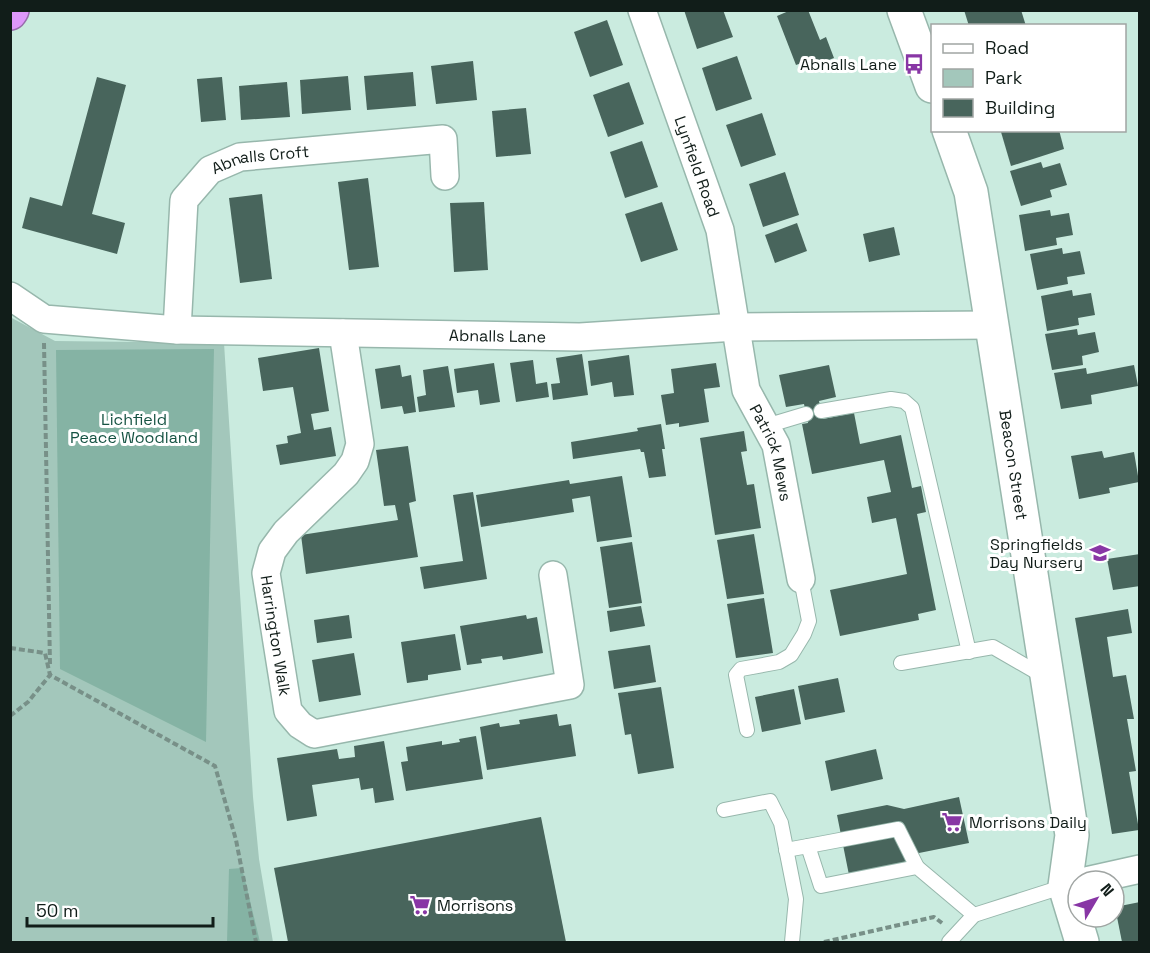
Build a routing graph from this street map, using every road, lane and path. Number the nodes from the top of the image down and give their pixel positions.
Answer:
1 (642, 10) edge
2 (904, 10) edge
3 (931, 81) edge
4 (950, 132) edge
5 (446, 176) dead end
6 (10, 296) edge
7 (44, 319) junction
8 (991, 325) junction
9 (736, 327) junction
10 (177, 330) junction
11 (343, 333) junction
12 (821, 411) dead end
13 (806, 414) dead end
14 (766, 426) junction
15 (553, 575) dead end
16 (801, 579) joint
17 (10, 648) edge
18 (969, 652) junction
19 (901, 663) dead end
20 (50, 675) junction
21 (1047, 678) junction
22 (10, 716) edge
23 (747, 730) dead end
24 (724, 810) dead end
25 (808, 846) junction
26 (786, 850) junction
27 (917, 867) junction
28 (1075, 869) edge
29 (1066, 886) edge
30 (974, 915) junction
31 (953, 938) edge
32 (256, 942) edge
33 (792, 942) edge
34 (824, 942) edge

1 - 9 street, Lynfield Road
2 - 3 street
4 - 8 street, Beacon Street
5 - 10 street, Abnalls Croft
6 - 7 street, Abnalls Lane
7 - 10 street, Abnalls Lane
7 - 20 path
8 - 9 street, Abnalls Lane
8 - 21 street, Beacon Street
9 - 11 street, Abnalls Lane
9 - 14 street, Patrick Mews
10 - 11 street, Abnalls Lane
11 - 15 street, Harrington Walk
12 - 18 lane
13 - 14 lane
14 - 16 street, Patrick Mews
16 - 23 lane
17 - 20 path
18 - 19 lane
18 - 21 lane
20 - 22 path
20 - 32 path
21 - 28 street, Beacon Street
24 - 26 lane
25 - 26 lane
25 - 27 lane
25 - 27 lane
26 - 33 lane
27 - 30 lane
29 - 30 lane
30 - 31 lane
31 - 34 path

